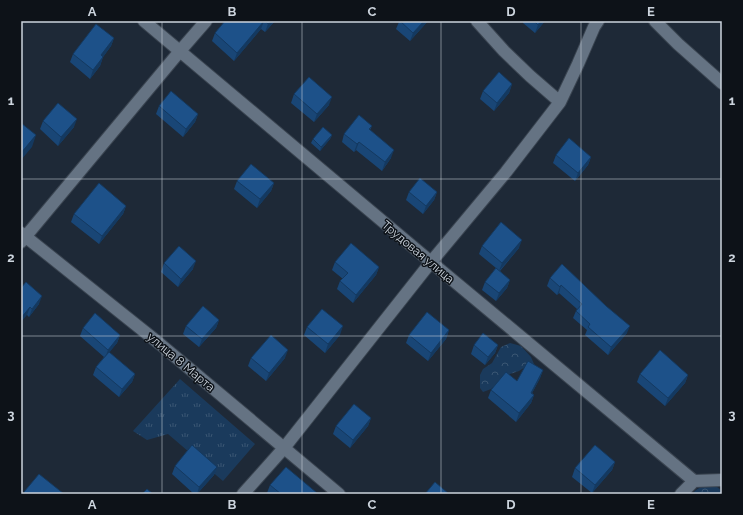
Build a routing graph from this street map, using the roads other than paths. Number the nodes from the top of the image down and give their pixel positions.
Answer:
1 (144, 21) edge
2 (206, 21) edge
3 (477, 21) edge
4 (598, 21) edge
5 (655, 21) edge
6 (180, 50) junction
7 (722, 83) edge
8 (560, 102) junction
9 (22, 237) edge
10 (431, 262) junction
11 (284, 448) junction
12 (722, 480) edge
13 (694, 481) junction
14 (243, 494) edge
15 (339, 494) edge
16 (681, 494) edge

1 - 6 street, Трудовая улица
2 - 6 street
3 - 8 street
4 - 8 street
5 - 7 street
6 - 9 street
6 - 10 street, Трудовая улица
8 - 10 street
9 - 11 street, улица 8 Марта
10 - 11 street
10 - 13 street, Трудовая улица
11 - 14 street
11 - 15 street, улица 8 Марта
12 - 13 street
13 - 16 street

